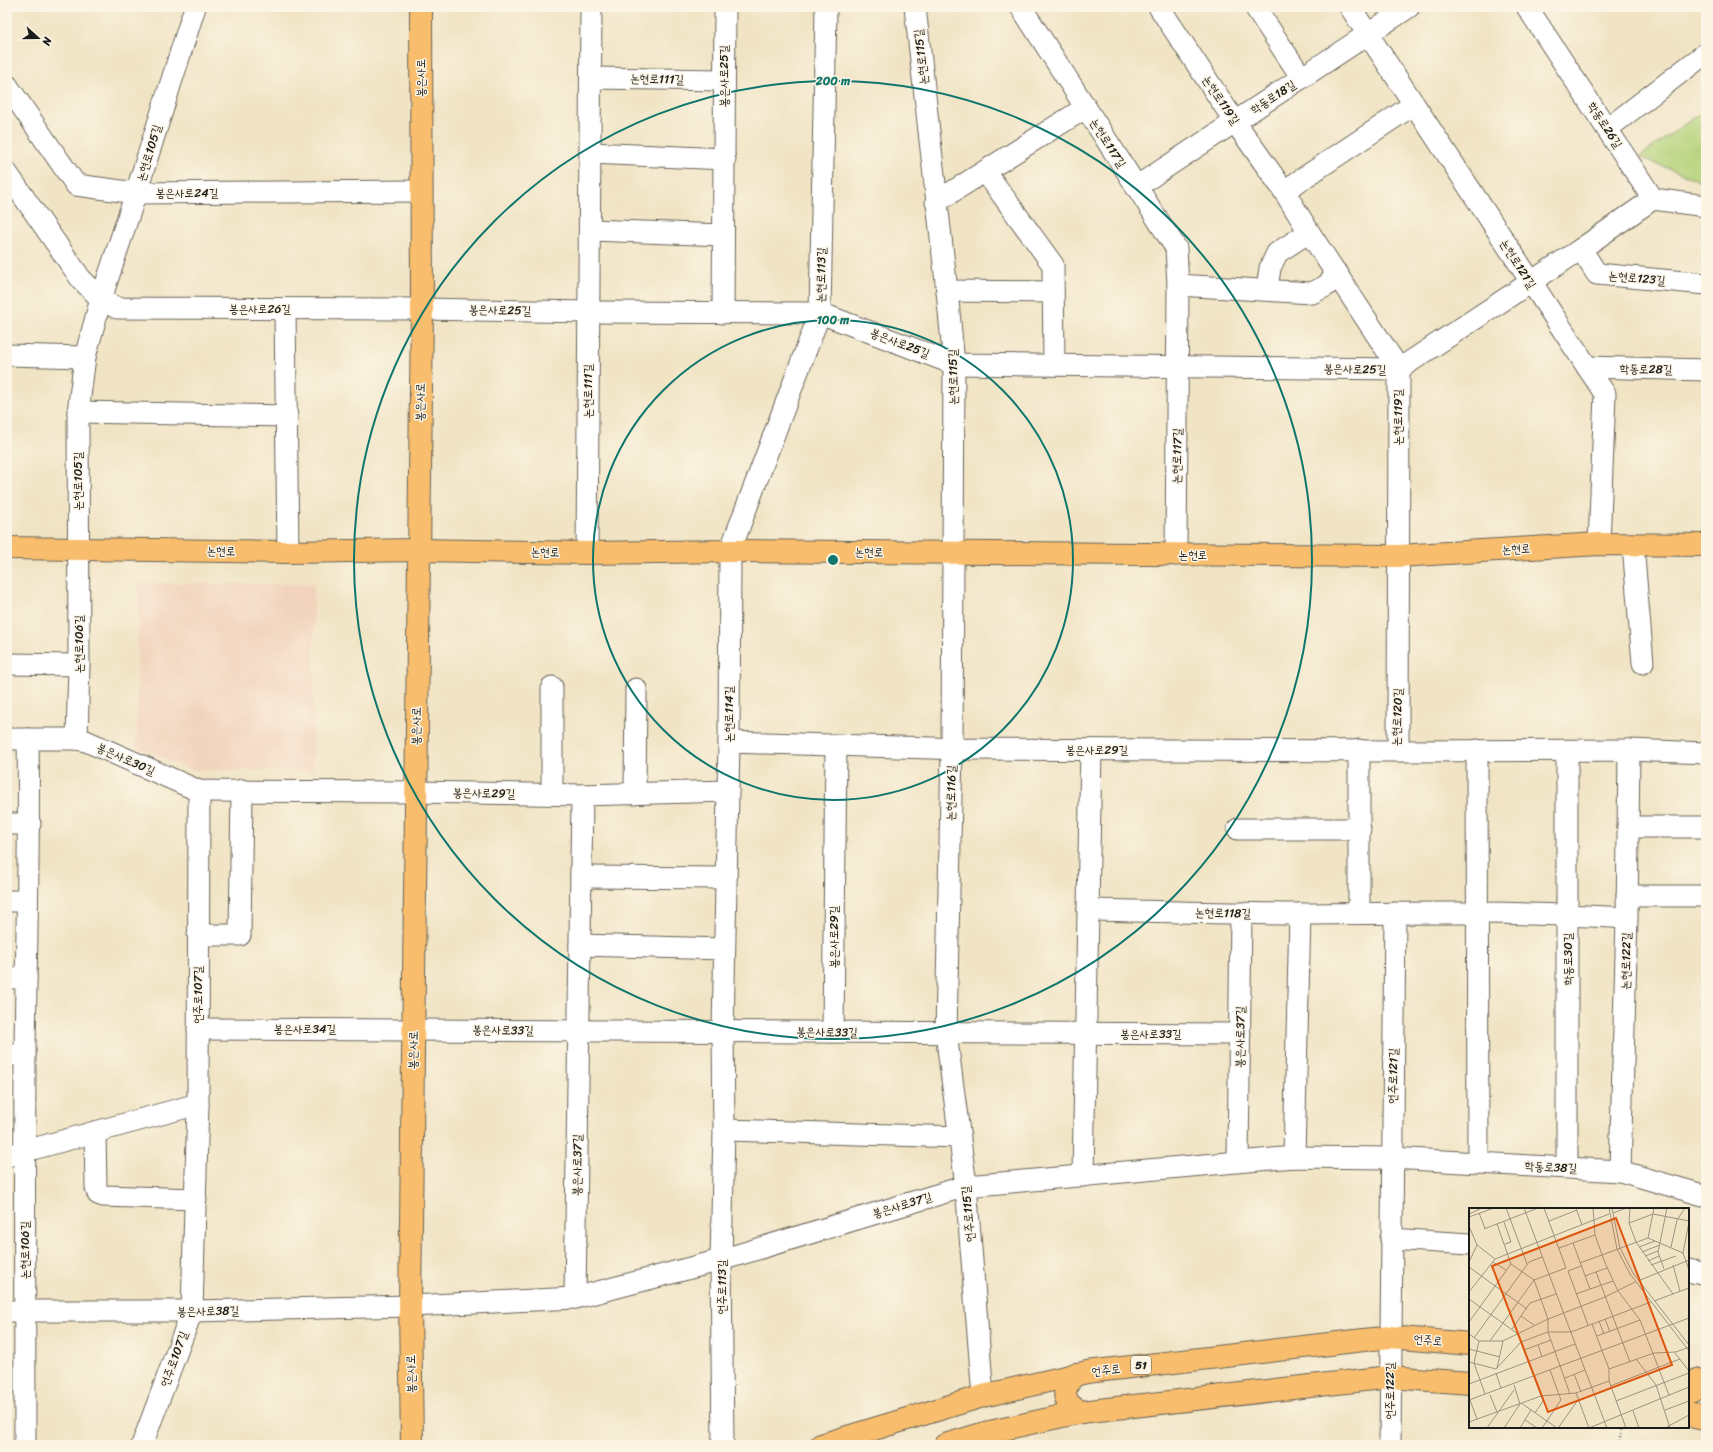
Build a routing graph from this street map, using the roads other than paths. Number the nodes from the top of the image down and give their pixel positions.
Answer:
1 (195, 7) edge
2 (421, 7) edge
3 (591, 7) edge
4 (725, 7) edge
5 (826, 7) edge
6 (915, 7) edge
7 (1021, 7) edge
8 (1159, 7) edge
9 (1255, 7) edge
10 (1350, 7) edge
11 (1409, 7) edge
12 (1527, 7) edge
13 (1368, 35) junction
14 (1706, 53) edge
15 (591, 78) junction
16 (1302, 78) junction
17 (724, 80) junction
18 (7, 85) edge
19 (1413, 105) junction
20 (1085, 108) junction
21 (1235, 122) junction
22 (1607, 130) junction
23 (590, 153) junction
24 (725, 159) junction
25 (985, 171) junction
26 (7, 173) edge
27 (1136, 187) junction
28 (420, 191) junction
29 (1284, 191) junction
30 (136, 193) junction
31 (1653, 199) junction
32 (936, 202) junction
33 (1706, 206) edge
34 (591, 230) junction
35 (1309, 232) junction
36 (723, 234) junction
37 (1581, 249) junction
38 (1338, 274) junction
39 (1530, 283) junction
40 (1706, 284) edge
41 (1178, 285) junction
42 (1267, 289) junction
43 (947, 291) junction
44 (1053, 292) junction
45 (101, 299) junction
46 (422, 309) junction
47 (285, 310) junction
48 (588, 312) junction
49 (723, 312) junction
50 (820, 313) junction
51 (10, 351) edge
52 (84, 357) junction
53 (954, 364) junction
54 (1054, 365) junction
55 (1178, 367) junction
56 (1587, 367) junction
57 (1399, 369) junction
58 (1706, 370) edge
59 (78, 412) junction
60 (287, 416) junction
61 (1599, 544) junction
62 (1633, 545) junction
63 (1706, 545) edge
64 (7, 548) edge
65 (78, 549) junction
66 (418, 550) junction
67 (730, 551) junction
68 (288, 552) junction
69 (587, 553) junction
70 (953, 553) junction
71 (1176, 555) junction
72 (1398, 556) junction
73 (1643, 663) dead end
74 (7, 664) edge
75 (79, 665) junction
76 (552, 687) dead end
77 (636, 689) dead end
78 (7, 739) edge
79 (28, 739) junction
80 (77, 739) junction
81 (729, 742) junction
82 (836, 745) junction
83 (952, 748) junction
84 (1091, 750) junction
85 (1359, 750) junction
86 (1477, 750) junction
87 (1629, 750) junction
88 (1398, 751) junction
89 (1567, 751) junction
90 (1706, 753) edge
91 (242, 790) junction
92 (199, 791) junction
93 (728, 791) junction
94 (416, 792) junction
95 (552, 794) junction
96 (635, 794) junction
97 (582, 795) junction
98 (7, 824) edge
99 (30, 824) junction
100 (1628, 827) junction
101 (1706, 827) edge
102 (1238, 829) dead end
103 (1360, 829) junction
104 (581, 877) junction
105 (726, 878) junction
106 (1627, 896) junction
107 (1706, 896) edge
108 (17, 901) edge
109 (1088, 910) junction
110 (1359, 912) junction
111 (1241, 913) junction
112 (1395, 913) junction
113 (1477, 913) junction
114 (1300, 914) junction
115 (1568, 914) junction
116 (1627, 918) junction
117 (198, 935) junction
118 (580, 945) junction
119 (724, 949) junction
120 (17, 978) edge
121 (198, 1029) junction
122 (413, 1029) junction
123 (723, 1030) junction
124 (579, 1032) junction
125 (833, 1032) junction
126 (946, 1033) junction
127 (1086, 1034) junction
128 (1240, 1034) junction
129 (16, 1055) edge
130 (198, 1104) junction
131 (724, 1130) junction
132 (95, 1132) junction
133 (960, 1137) junction
134 (16, 1154) edge
135 (1294, 1156) junction
136 (1392, 1158) junction
137 (1238, 1161) junction
138 (1478, 1163) junction
139 (1567, 1167) junction
140 (1620, 1171) junction
141 (1083, 1176) junction
142 (966, 1186) junction
143 (1706, 1196) edge
144 (196, 1199) junction
145 (1391, 1239) junction
146 (1469, 1244) edge
147 (721, 1260) junction
148 (1689, 1270) edge
149 (1706, 1274) edge
150 (576, 1298) junction
151 (410, 1306) junction
152 (16, 1311) edge
153 (192, 1312) junction
154 (1390, 1337) junction
155 (1469, 1344) edge
156 (1075, 1374) junction
157 (1390, 1377) junction
158 (1469, 1383) edge
159 (983, 1396) junction
160 (1081, 1412) junction
161 (1689, 1413) edge
162 (1706, 1417) edge
163 (986, 1439) edge
164 (25, 1445) edge
165 (142, 1445) edge
166 (412, 1445) edge
167 (723, 1445) edge
168 (821, 1445) edge
169 (945, 1445) edge
170 (1390, 1445) edge

1 - 30 street, 논현로105길
2 - 28 main road, 봉은사로
3 - 15 street, 논현로111길
4 - 17 street, 봉은사로25길
5 - 50 street, 논현로113길
6 - 32 street, 논현로115길
7 - 20 street, 논현로117길
8 - 21 street, 논현로119길
9 - 16 street
10 - 13 street, 논현로121길
11 - 13 street, 학동로18길
12 - 22 street, 학동로26길
13 - 16 street, 학동로18길
13 - 19 street, 논현로121길
14 - 22 street
15 - 17 street, 논현로111길
15 - 23 street, 논현로111길
16 - 21 street, 학동로18길
17 - 24 street, 봉은사로25길
18 - 30 street, 봉은사로24길
19 - 29 street
19 - 39 street, 논현로121길
20 - 25 street
20 - 27 street, 논현로117길
21 - 27 street, 학동로18길
21 - 29 street, 논현로119길
22 - 31 street, 학동로26길
23 - 24 street
23 - 34 street, 논현로111길
24 - 36 street, 봉은사로25길
25 - 32 street
25 - 44 street
26 - 45 street
27 - 41 street, 논현로117길
28 - 30 street, 봉은사로24길
28 - 46 main road, 봉은사로
29 - 35 street, 논현로119길
30 - 45 street, 논현로105길
31 - 33 street
31 - 37 street, 봉은사로25길
32 - 43 street, 논현로115길
34 - 36 street
34 - 48 street, 논현로111길
35 - 38 street, 논현로119길
35 - 42 street
36 - 49 street, 봉은사로25길
37 - 39 street, 봉은사로25길
37 - 40 street, 논현로123길
38 - 42 street
38 - 57 street, 논현로119길
39 - 56 street, 논현로121길
39 - 57 street, 봉은사로25길
41 - 42 street
41 - 55 street, 논현로117길
43 - 44 street
43 - 53 street, 논현로115길
44 - 54 street
45 - 47 street, 봉은사로26길
45 - 52 street, 논현로105길
46 - 47 street, 봉은사로26길
46 - 48 street, 봉은사로25길
46 - 66 main road, 봉은사로
47 - 60 street
48 - 49 street, 봉은사로25길
48 - 69 street, 논현로111길
49 - 50 street, 봉은사로25길
50 - 53 street, 봉은사로25길
50 - 67 street, 논현로113길
51 - 52 street
52 - 59 street, 논현로105길
53 - 54 street, 봉은사로25길
53 - 70 street, 논현로115길
54 - 55 street, 봉은사로25길
55 - 57 street, 봉은사로25길
55 - 71 street, 논현로117길
56 - 58 street, 학동로28길
56 - 61 street, 논현로121길
57 - 72 street, 논현로119길
59 - 60 street
59 - 65 street, 논현로105길
60 - 68 street
61 - 62 main road, 논현로
61 - 72 main road, 논현로
62 - 63 main road, 논현로
62 - 73 street
64 - 65 main road, 논현로
65 - 68 main road, 논현로
65 - 75 street, 논현로106길
66 - 68 main road, 논현로
66 - 69 main road, 논현로
66 - 94 main road, 봉은사로
67 - 69 main road, 논현로
67 - 70 main road, 논현로
67 - 81 street, 논현로114길
70 - 71 main road, 논현로
70 - 83 street, 논현로116길
71 - 72 main road, 논현로
72 - 88 street, 논현로120길
74 - 75 street
75 - 80 street, 논현로106길
76 - 95 street
77 - 96 street
78 - 79 street, 봉은사로30길
79 - 80 street, 봉은사로30길
79 - 99 street, 논현로106길
80 - 92 street, 봉은사로30길
81 - 82 street, 봉은사로29길
81 - 93 street, 논현로114길
82 - 83 street, 봉은사로29길
82 - 125 street, 봉은사로29길
83 - 84 street, 봉은사로29길
83 - 126 street, 논현로116길
84 - 85 street, 봉은사로29길
84 - 109 street
85 - 88 street, 논현로120길
85 - 103 street
86 - 88 street
86 - 89 street
86 - 113 street
87 - 89 street
87 - 90 street
87 - 100 street, 논현로122길
89 - 115 street, 학동로30길
91 - 92 street, 봉은사로30길
91 - 94 street, 봉은사로30길
91 - 117 street
92 - 117 street, 언주로107길
93 - 96 street, 봉은사로29길
93 - 105 street, 논현로114길
94 - 95 street, 봉은사로29길
94 - 122 main road, 봉은사로
95 - 97 street, 봉은사로29길
96 - 97 street, 봉은사로29길
97 - 104 street
98 - 99 street
99 - 108 street, 논현로106길
100 - 101 street
100 - 106 street, 논현로122길
102 - 103 street
103 - 110 street
104 - 105 street
104 - 118 street
105 - 119 street, 논현로114길
106 - 107 street
106 - 116 street, 논현로122길
108 - 120 street, 논현로106길
109 - 111 street, 논현로118길
109 - 127 street
110 - 112 street, 논현로118길
110 - 114 street, 논현로118길
111 - 114 street, 논현로118길
111 - 128 street, 봉은사로37길
112 - 113 street, 논현로118길
112 - 136 street, 언주로121길
113 - 115 street, 논현로118길
113 - 138 street
114 - 135 street
115 - 116 street, 논현로118길
115 - 139 street, 학동로30길
116 - 140 street, 논현로122길
117 - 121 street, 언주로107길
118 - 119 street
118 - 124 street
119 - 123 street, 논현로114길
120 - 129 street, 논현로106길
121 - 122 street, 봉은사로34길
121 - 130 street, 언주로107길
122 - 124 street, 봉은사로33길
122 - 151 main road, 봉은사로
123 - 124 street, 봉은사로33길
123 - 125 street, 봉은사로33길
123 - 131 street, 언주로113길
124 - 150 street, 봉은사로37길
125 - 126 street, 봉은사로33길
126 - 127 street, 봉은사로33길
126 - 133 street, 언주로115길
127 - 128 street, 봉은사로33길
127 - 141 street
128 - 137 street, 봉은사로37길
129 - 134 street, 논현로106길
130 - 132 street
130 - 144 street, 언주로107길
131 - 133 street
131 - 147 street, 언주로113길
132 - 134 street
132 - 144 street
133 - 142 street, 언주로115길
134 - 152 street, 논현로106길
135 - 136 street, 봉은사로37길
135 - 137 street, 봉은사로37길
136 - 138 street, 학동로38길
136 - 145 street, 언주로121길
137 - 141 street, 봉은사로37길
138 - 139 street, 학동로38길
139 - 140 street, 학동로38길
140 - 143 street, 학동로38길
141 - 142 street, 봉은사로37길
142 - 147 street, 봉은사로37길
142 - 159 street, 언주로115길
144 - 153 street, 언주로107길
145 - 146 street
145 - 154 street, 언주로121길
147 - 150 street, 봉은사로37길
147 - 167 street, 언주로113길
148 - 149 street
150 - 151 street, 봉은사로37길
151 - 153 street, 봉은사로38길
151 - 166 main road, 봉은사로
152 - 153 street, 봉은사로38길
152 - 164 street, 논현로106길
153 - 165 street, 언주로107길
154 - 155 main road, 언주로 / 51
154 - 156 main road, 언주로 / 51
154 - 157 street, 언주로122길
156 - 159 main road, 언주로 / 51
156 - 160 main road
157 - 158 main road
157 - 160 main road
157 - 170 street, 언주로122길
159 - 168 main road, 언주로 / 51
160 - 163 main road
161 - 162 main road
163 - 169 main road

